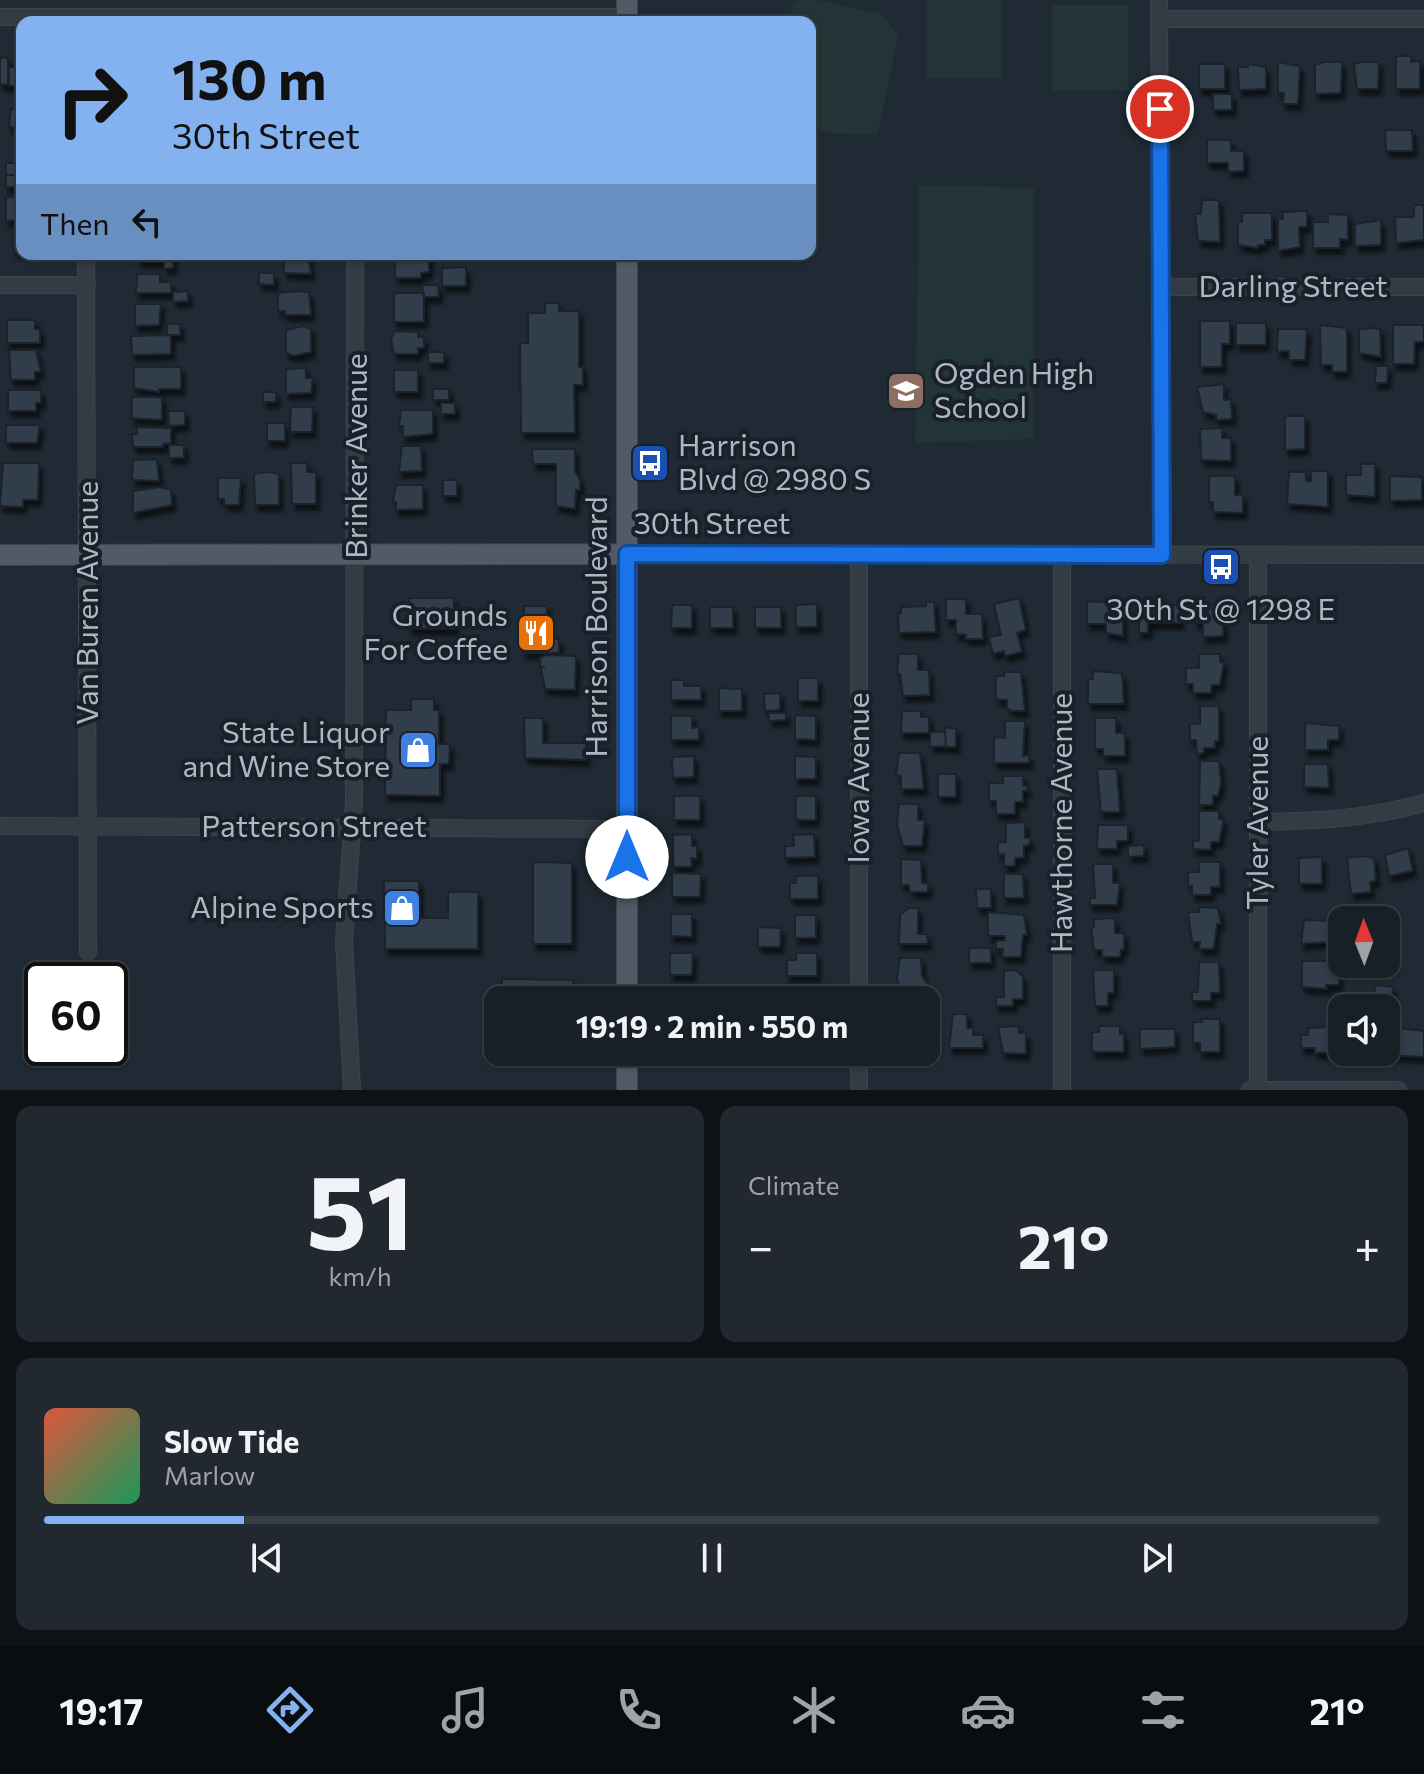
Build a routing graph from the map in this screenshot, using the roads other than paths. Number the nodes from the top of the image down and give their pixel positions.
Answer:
1 (1159, 0) edge
2 (354, 13) edge
3 (627, 13) edge
4 (239, 16) edge
5 (1159, 19) junction
6 (1424, 19) edge
7 (86, 260) edge
8 (355, 260) edge
9 (627, 260) edge
10 (0, 285) edge
11 (87, 285) junction
12 (1162, 287) junction
13 (1424, 287) edge
14 (357, 553) junction
15 (627, 554) junction
16 (0, 555) edge
17 (88, 555) junction
18 (859, 555) junction
19 (1062, 555) junction
20 (1162, 555) junction
21 (1258, 555) junction
22 (1424, 555) edge
23 (1424, 803) edge
24 (1258, 822) junction
25 (0, 826) edge
26 (88, 826) junction
27 (354, 827) junction
28 (627, 829) junction
29 (88, 952) dead end
30 (627, 986) edge
31 (859, 986) edge
32 (627, 1066) edge
33 (859, 1066) edge
34 (352, 1090) edge
35 (627, 1090) edge
36 (859, 1090) edge
37 (1062, 1090) edge
38 (1248, 1090) edge
39 (1258, 1090) edge
40 (1398, 1090) edge

1 - 5 street
2 - 3 street
2 - 4 street
5 - 6 street
5 - 12 street
7 - 11 street, Van Buren Avenue
8 - 14 street, Brinker Avenue
9 - 15 main road, Harrison Boulevard
10 - 11 street
11 - 17 street, Van Buren Avenue
12 - 13 street, Darling Street
12 - 20 street
14 - 15 main road, 30th Street
14 - 17 main road, 30th Street
14 - 27 street, Brinker Avenue
15 - 18 street, 30th Street
15 - 28 main road, Harrison Boulevard
16 - 17 main road, 30th Street
17 - 26 street, Van Buren Avenue
18 - 19 street, 30th Street
18 - 31 street, Iowa Avenue
19 - 20 street, 30th Street
19 - 37 street, Hawthorne Avenue
20 - 21 street, 30th Street
21 - 22 street, 30th Street
21 - 24 street, Tyler Avenue
23 - 24 street
24 - 39 street, Tyler Avenue
25 - 26 street, Patterson Street
26 - 27 street, Patterson Street
26 - 29 street, Van Buren Avenue
27 - 28 street, Patterson Street
27 - 34 street, Brinker Avenue
28 - 30 main road, Harrison Boulevard
32 - 35 main road
33 - 36 street
38 - 39 street
39 - 40 street

